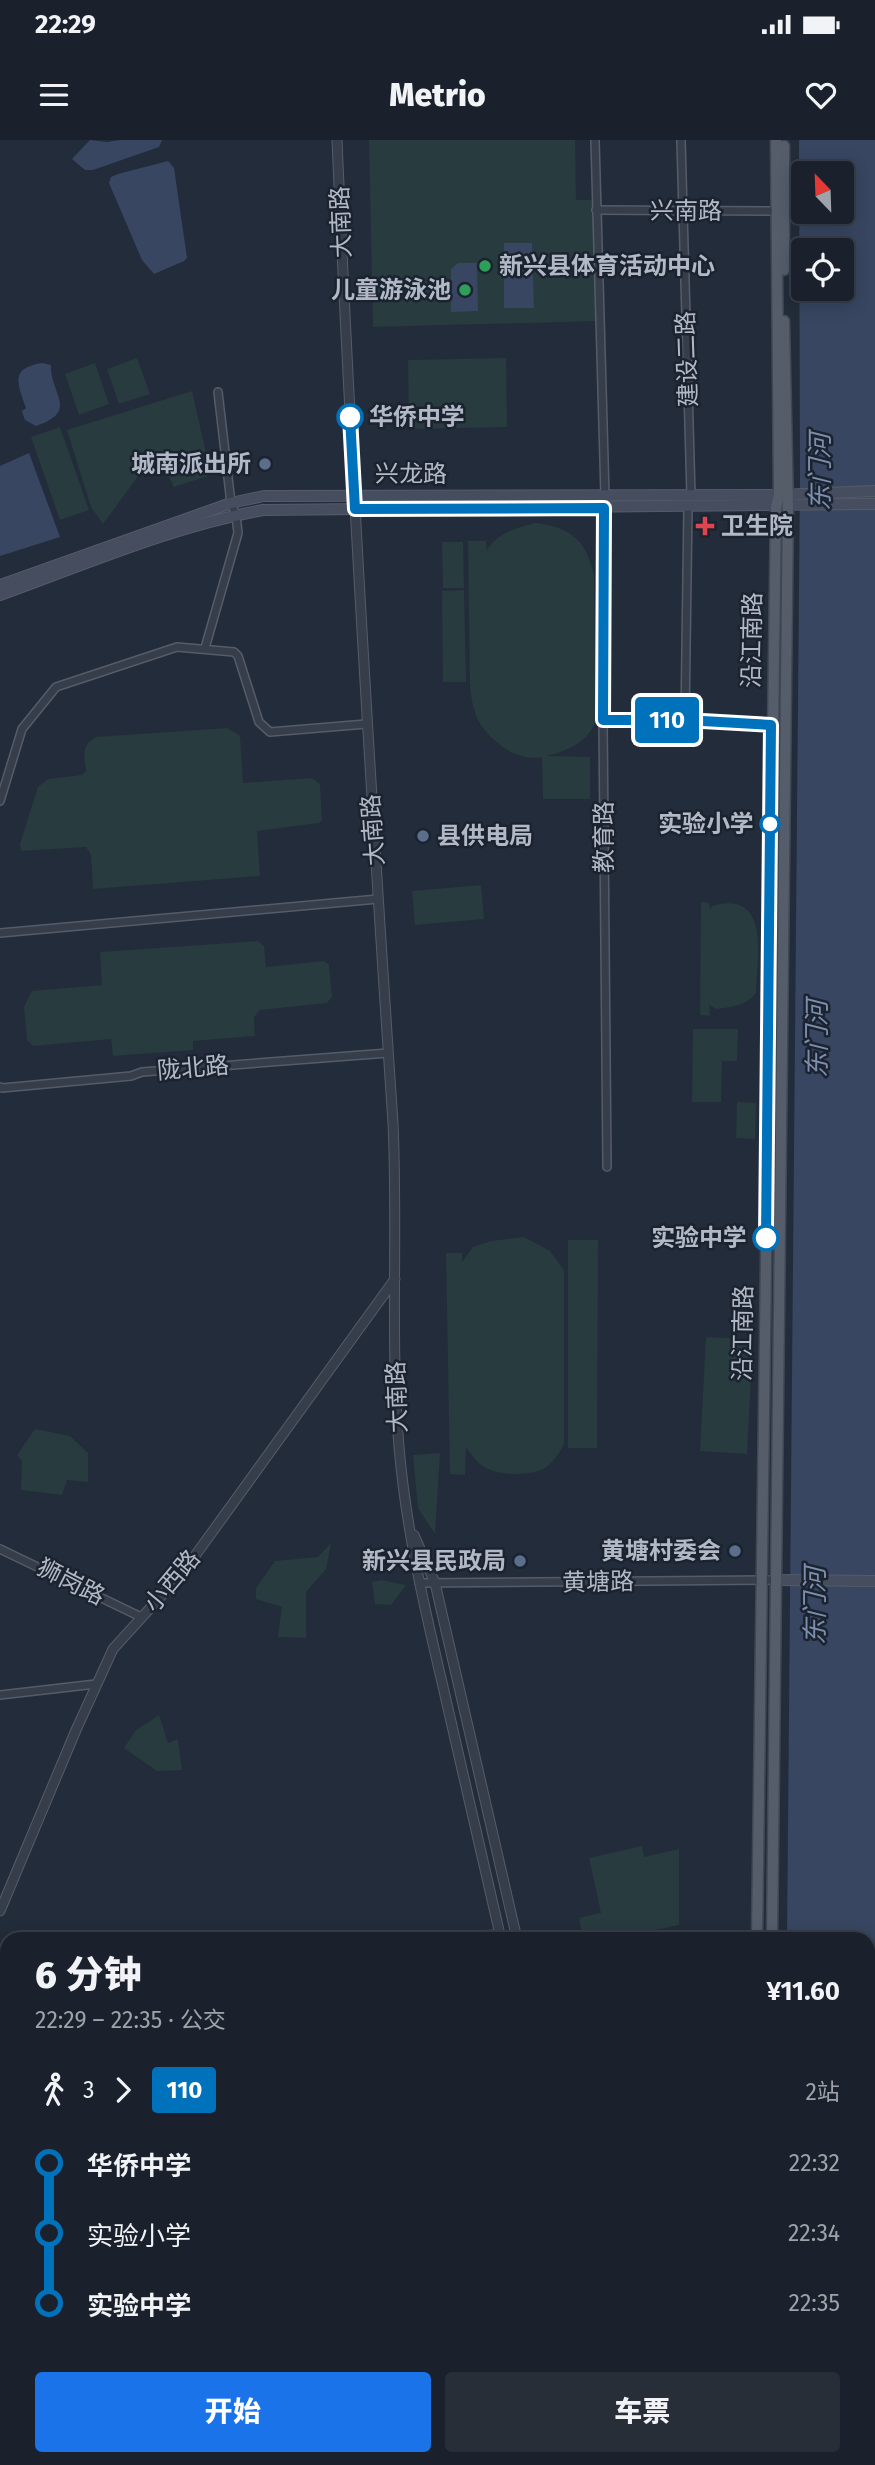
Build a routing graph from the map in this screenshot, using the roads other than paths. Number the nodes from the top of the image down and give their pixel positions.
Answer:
1 (337, 140) edge
2 (594, 140) edge
3 (681, 140) edge
4 (776, 140) edge
5 (784, 140) edge
6 (596, 210) junction
7 (776, 211) junction
8 (682, 212) junction
9 (218, 393) dead end
10 (875, 491) edge
11 (355, 495) junction
12 (605, 495) junction
13 (691, 495) junction
14 (787, 495) junction
15 (231, 503) junction
16 (875, 504) edge
17 (688, 507) junction
18 (776, 507) junction
19 (792, 507) junction
20 (604, 508) junction
21 (355, 509) junction
22 (236, 515) junction
23 (0, 585) edge
24 (0, 595) edge
25 (205, 648) junction
26 (603, 720) junction
27 (685, 720) junction
28 (366, 724) junction
29 (771, 725) junction
30 (0, 801) edge
31 (378, 899) junction
32 (0, 933) edge
33 (388, 1053) junction
34 (0, 1087) edge
35 (607, 1167) dead end
36 (395, 1279) junction
37 (408, 1521) junction
38 (0, 1549) edge
39 (760, 1580) junction
40 (777, 1580) junction
41 (875, 1581) edge
42 (419, 1583) junction
43 (435, 1583) junction
44 (141, 1617) junction
45 (96, 1684) junction
46 (0, 1695) edge
47 (0, 1911) edge
48 (500, 1932) edge
49 (515, 1932) edge
50 (757, 1932) edge
51 (772, 1932) edge

1 - 11 street, 大南路
2 - 6 street
3 - 8 street, 建设二路
4 - 7 main road, 沿江南路
5 - 14 main road, 沿江南路
6 - 8 street, 兴南路
6 - 12 street
7 - 8 street, 兴南路
7 - 14 main road, 沿江南路
8 - 13 street, 建设二路
9 - 15 street
10 - 14 main road, 兴龙路
11 - 12 main road, 兴龙路
11 - 15 main road, 兴龙路
11 - 21 street, 大南路
12 - 13 main road, 兴龙路
13 - 14 main road, 兴龙路
14 - 18 main road, 沿江南路
14 - 19 main road, 沿江南路
15 - 22 street
15 - 23 main road, 兴龙路
16 - 19 main road, 兴龙路
17 - 18 main road, 兴龙路
17 - 20 main road, 兴龙路
17 - 27 street
18 - 19 main road, 兴龙路
18 - 29 main road, 沿江南路
19 - 40 main road, 沿江南路
20 - 21 main road, 兴龙路
20 - 26 street, 教育路
21 - 22 main road, 兴龙路
21 - 28 street, 大南路
22 - 24 main road, 兴龙路
22 - 25 street
25 - 28 street
25 - 30 street
26 - 27 street
26 - 35 street, 教育路
27 - 29 street
28 - 31 street, 大南路
29 - 39 main road, 沿江南路
31 - 32 street
31 - 33 street, 大南路
33 - 34 street, 陇北路
33 - 36 street, 大南路
36 - 37 street, 大南路
36 - 44 street, 小西路
37 - 42 street, 大南路
37 - 43 street, 大南路
38 - 44 street, 狮岗路
39 - 40 street, 黄塘路
39 - 43 street, 黄塘路
39 - 50 main road, 沿江南路
40 - 41 main road
40 - 51 main road, 沿江南路
42 - 43 street, 黄塘路
42 - 48 street, 大南路
43 - 49 street, 大南路
44 - 45 street, 小西路
45 - 46 street
45 - 47 street, 小西路

